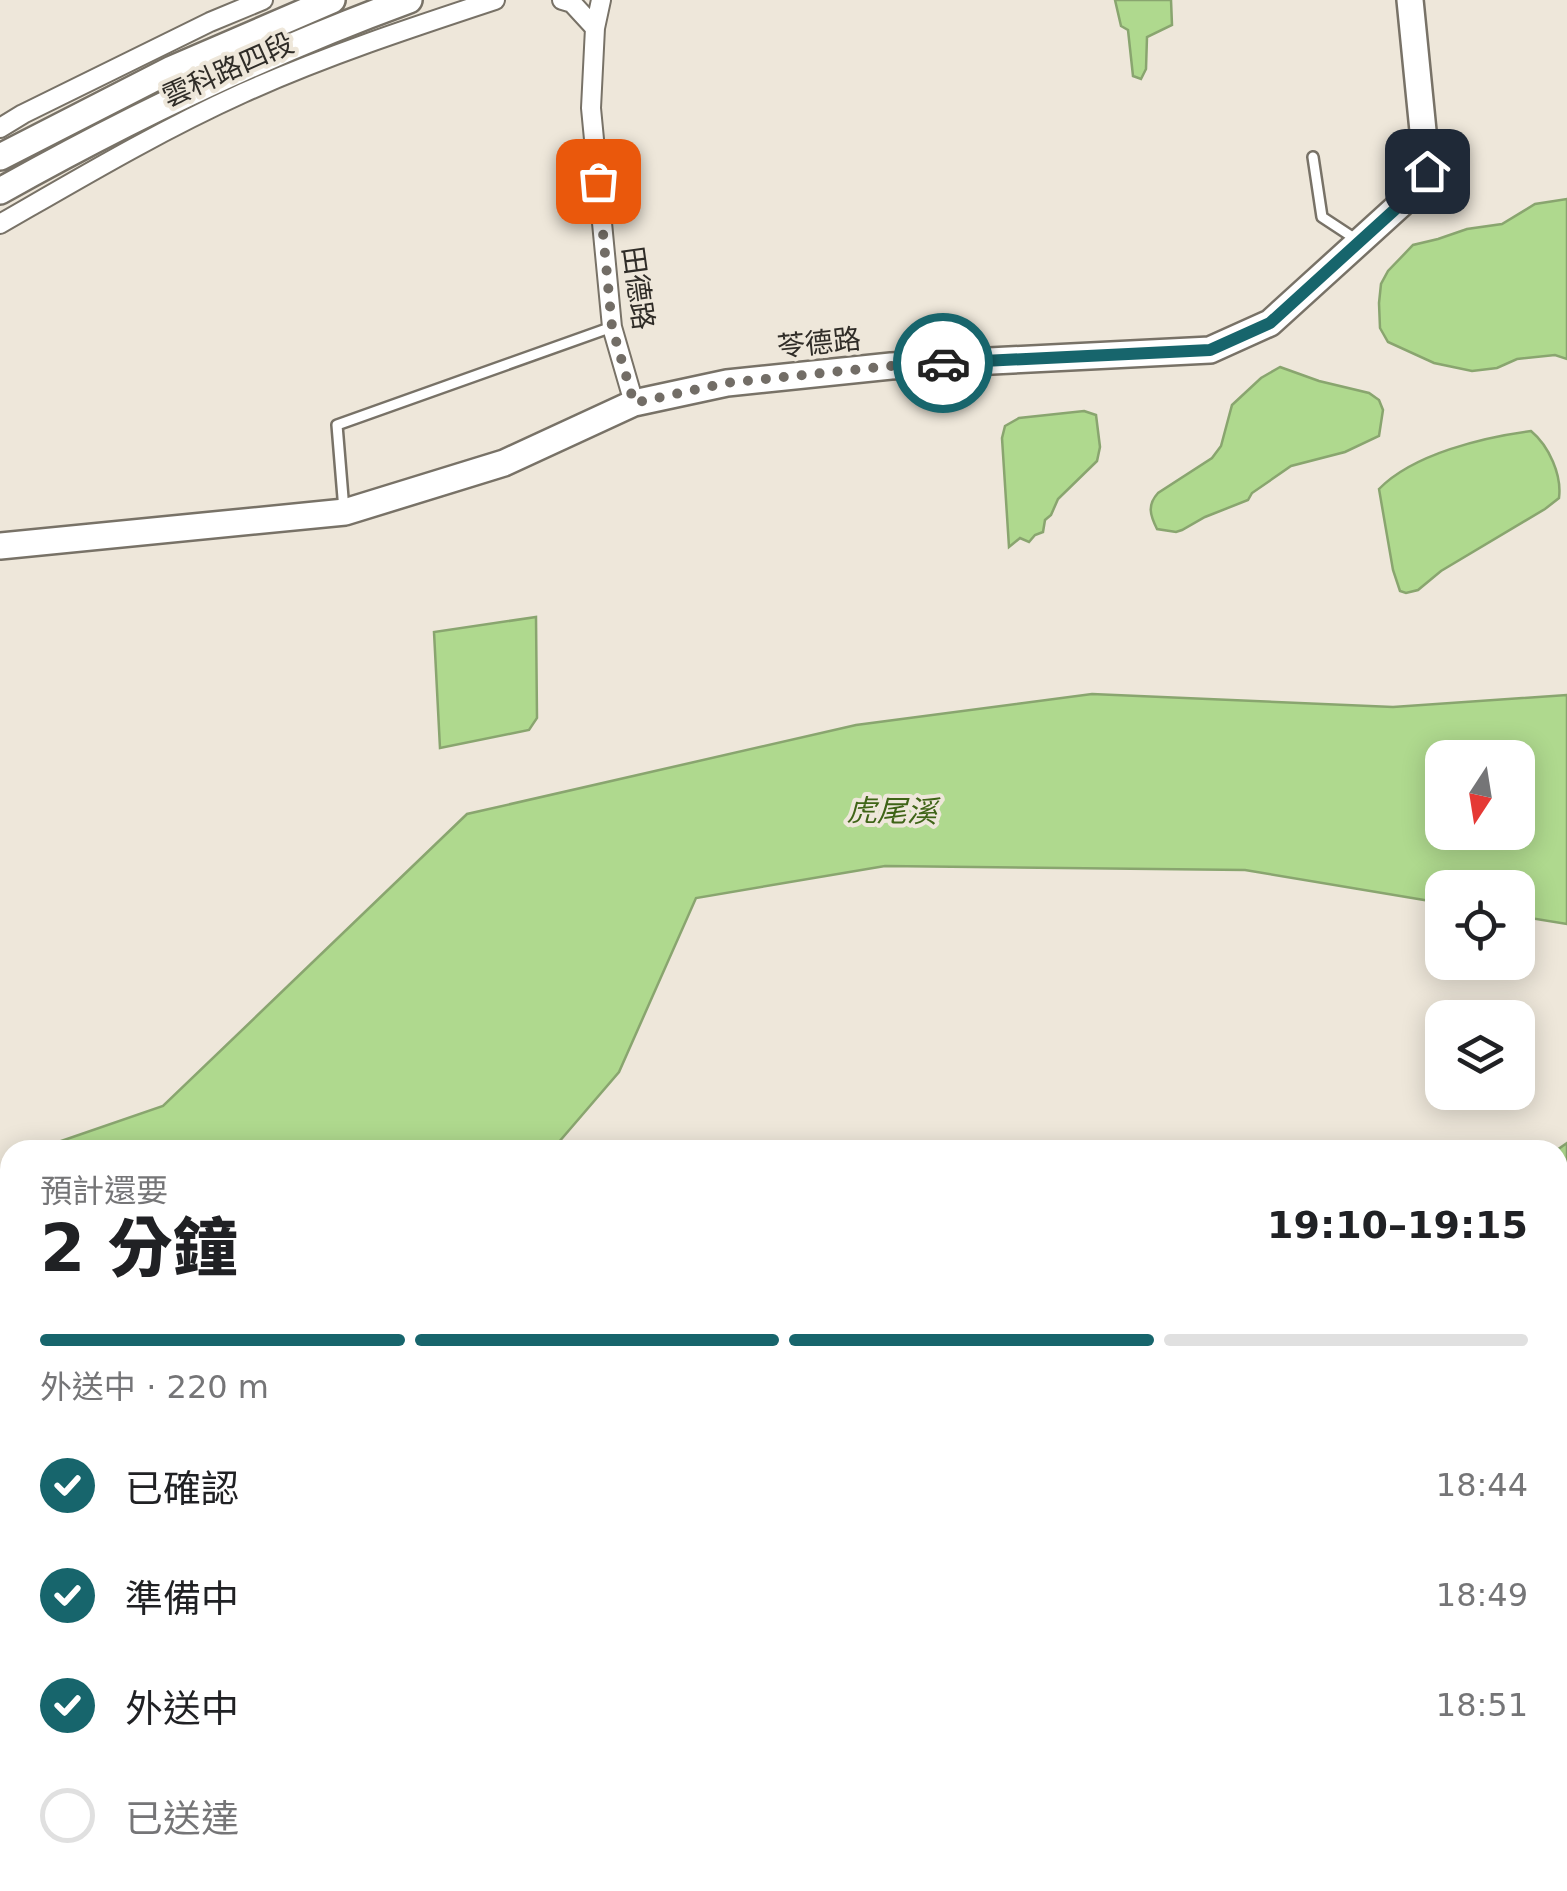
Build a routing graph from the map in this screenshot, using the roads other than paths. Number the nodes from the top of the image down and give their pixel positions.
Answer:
1 (263, 0) edge
2 (332, 0) edge
3 (409, 0) edge
4 (495, 0) edge
5 (562, 0) edge
6 (600, 0) edge
7 (1410, 0) edge
8 (594, 28) junction
9 (237, 83) junction
10 (0, 128) edge
11 (1313, 157) dead end
12 (0, 158) edge
13 (0, 191) edge
14 (0, 224) edge
15 (1359, 242) junction
16 (612, 327) junction
17 (634, 403) junction
18 (344, 512) junction
19 (0, 546) edge

1 - 10 street, 雲科路四段
2 - 12 street, 雲科路四段
3 - 9 street, 雲科路四段
4 - 9 street, 雲科路四段
5 - 8 street
6 - 8 street, 田德路
7 - 15 street, 苓德路
8 - 16 street, 田德路
9 - 13 street, 雲科路四段
9 - 14 street, 雲科路四段
11 - 15 lane
15 - 17 street, 苓德路
16 - 17 street, 田德路
16 - 18 lane
17 - 18 street, 苓德路
18 - 19 street, 苓德路

